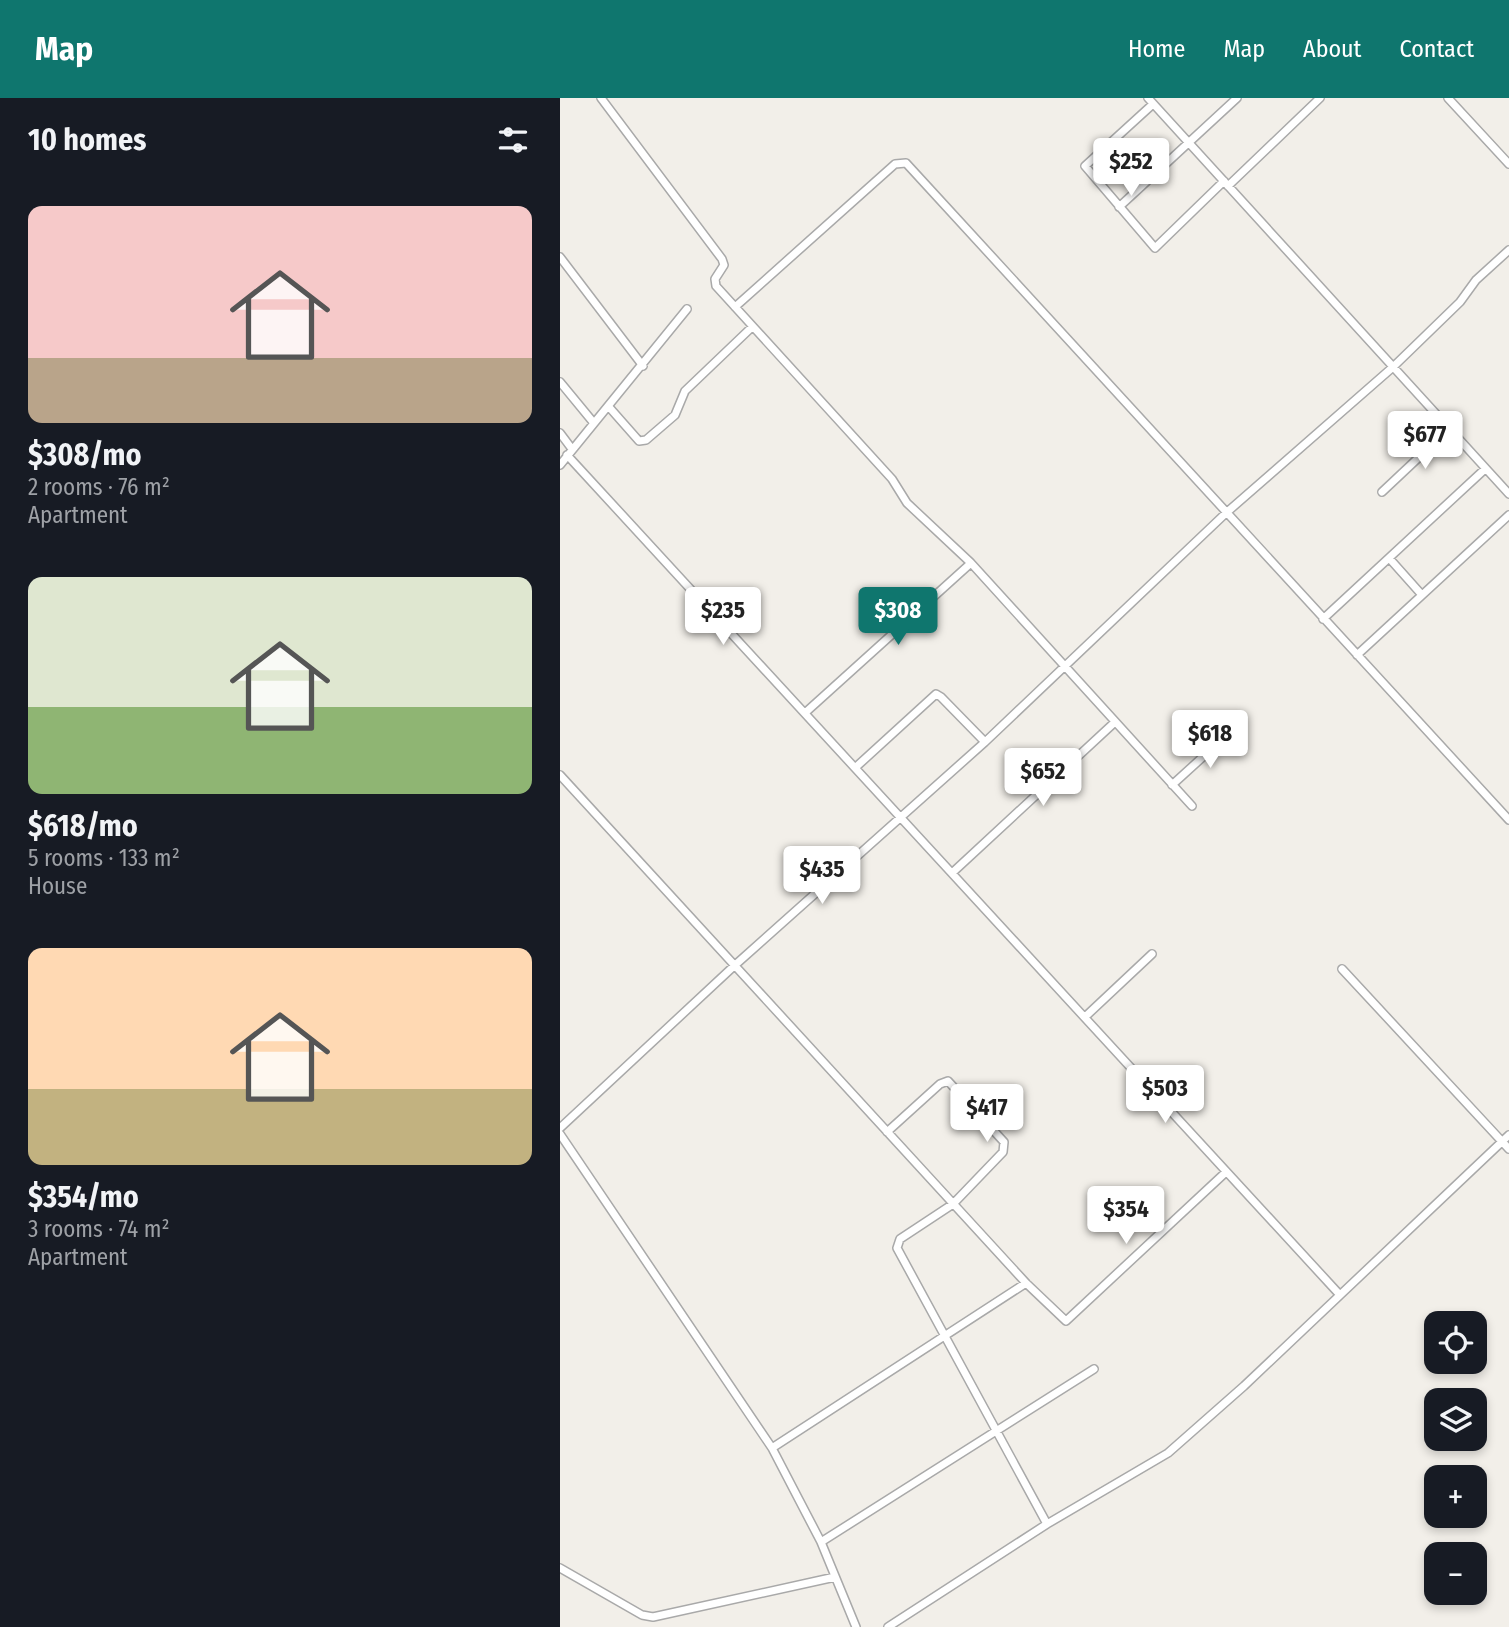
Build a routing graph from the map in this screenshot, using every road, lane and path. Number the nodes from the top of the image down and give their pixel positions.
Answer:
1 (601, 98) edge
2 (1237, 98) edge
3 (1321, 98) edge
4 (1448, 98) edge
5 (1151, 101) edge
6 (1188, 142) junction
7 (1509, 164) edge
8 (1226, 184) junction
9 (1119, 207) junction
10 (1509, 250) edge
11 (560, 257) edge
12 (735, 307) junction
13 (687, 309) dead end
14 (752, 327) junction
15 (643, 366) junction
16 (1392, 367) junction
17 (560, 382) edge
18 (609, 407) junction
19 (593, 422) junction
20 (1449, 429) junction
21 (560, 433) edge
22 (570, 452) junction
23 (560, 465) edge
24 (1485, 468) junction
25 (1382, 492) dead end
26 (1509, 494) edge
27 (1226, 513) junction
28 (1509, 515) edge
29 (1389, 558) junction
30 (971, 563) junction
31 (1422, 595) junction
32 (1323, 619) junction
33 (1357, 655) junction
34 (1064, 663) junction
35 (806, 712) junction
36 (1115, 722) junction
37 (1228, 734) dead end
38 (985, 742) junction
39 (856, 767) junction
40 (560, 775) edge
41 (1172, 785) junction
42 (1192, 806) dead end
43 (901, 818) junction
44 (1509, 820) edge
45 (952, 873) junction
46 (1152, 954) dead end
47 (734, 966) junction
48 (1342, 969) dead end
49 (1086, 1016) junction
50 (560, 1128) edge
51 (887, 1132) junction
52 (560, 1134) edge
53 (1509, 1135) edge
54 (1502, 1142) junction
55 (1509, 1149) edge
56 (1226, 1172) junction
57 (953, 1204) junction
58 (1026, 1283) junction
59 (1340, 1294) junction
60 (945, 1338) junction
61 (1094, 1369) dead end
62 (997, 1431) junction
63 (772, 1448) junction
64 (1047, 1524) junction
65 (821, 1542) junction
66 (560, 1568) edge
67 (835, 1577) junction
68 (856, 1627) edge
69 (888, 1627) edge

1 - 12 street
2 - 6 street
3 - 8 street
4 - 7 street
5 - 6 street
5 - 9 street
6 - 8 street
6 - 9 street
8 - 9 street
8 - 16 street
10 - 16 street
11 - 15 street
12 - 14 street
12 - 27 street
13 - 15 street
14 - 18 street
14 - 30 street
15 - 18 street
16 - 20 street
16 - 27 street
17 - 19 street
18 - 19 street
19 - 22 street
20 - 24 street
20 - 25 street
21 - 22 street
22 - 23 street
22 - 35 street
24 - 26 street
24 - 29 street
27 - 32 street
27 - 34 street
28 - 31 street
29 - 31 street
29 - 32 street
30 - 34 street
30 - 35 street
31 - 33 street
32 - 33 street
33 - 44 street
34 - 36 street
34 - 38 street
35 - 39 street
36 - 41 street
36 - 45 street
37 - 41 street
38 - 39 street
38 - 43 street
39 - 43 street
40 - 47 street
41 - 42 street
43 - 45 street
43 - 47 street
45 - 49 street
46 - 49 street
47 - 50 street
47 - 51 street
48 - 54 street
49 - 56 street
51 - 57 street
51 - 57 street
52 - 63 street
53 - 54 street
54 - 55 street
54 - 59 street
56 - 58 street
56 - 59 street
57 - 58 street
57 - 60 street
58 - 60 street
59 - 64 street
60 - 62 street
60 - 63 street
61 - 62 street
62 - 64 street
62 - 65 street
63 - 65 street
64 - 69 street
65 - 67 street
66 - 67 street
67 - 68 street

